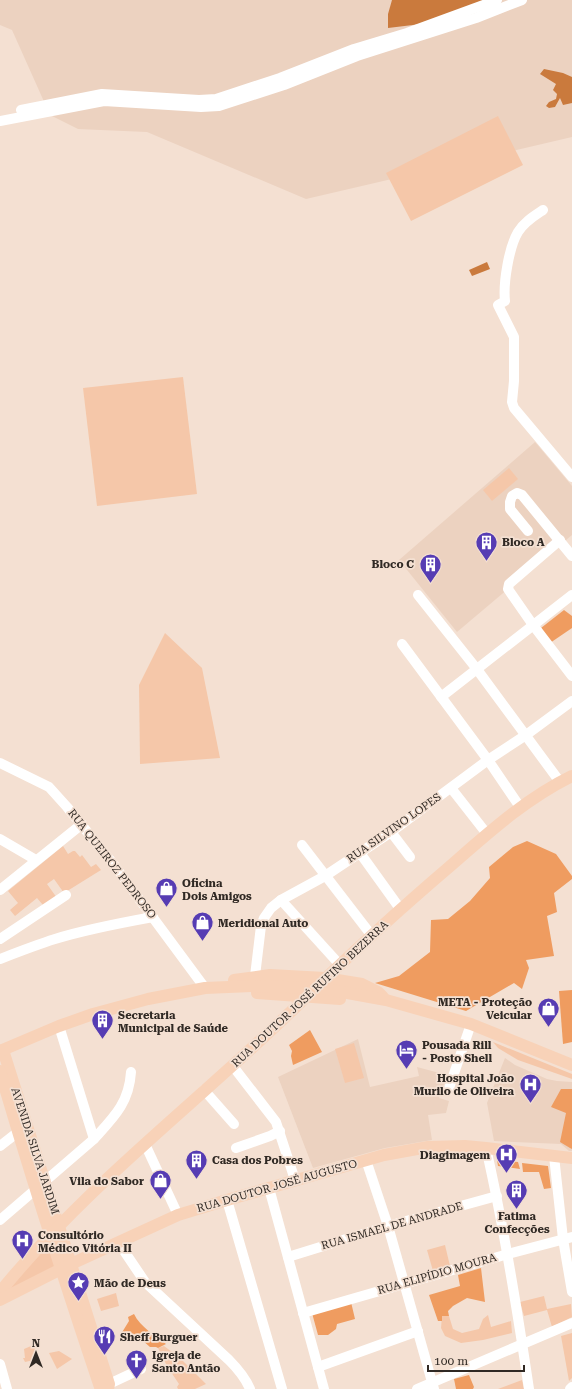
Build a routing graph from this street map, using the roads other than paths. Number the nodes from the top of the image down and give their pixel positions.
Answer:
1 (497, 0) edge
2 (522, 0) edge
3 (0, 115) edge
4 (0, 121) edge
5 (543, 210) dead end
6 (569, 467) edge
7 (572, 477) edge
8 (528, 531) dead end
9 (560, 540) junction
10 (572, 556) edge
11 (418, 595) dead end
12 (572, 595) edge
13 (533, 625) junction
14 (402, 644) dead end
15 (476, 668) junction
16 (572, 676) edge
17 (441, 697) junction
18 (572, 701) edge
19 (526, 735) junction
20 (488, 760) junction
21 (0, 763) edge
22 (572, 776) edge
23 (560, 782) junction
24 (451, 788) junction
25 (520, 807) junction
26 (82, 824) junction
27 (391, 832) junction
28 (487, 834) junction
29 (0, 839) edge
30 (302, 845) dead end
31 (360, 853) junction
32 (410, 857) dead end
33 (36, 860) junction
34 (325, 876) junction
35 (0, 890) edge
36 (66, 895) dead end
37 (281, 900) junction
38 (401, 910) junction
39 (153, 917) junction
40 (372, 936) junction
41 (0, 939) edge
42 (0, 959) edge
43 (340, 965) junction
44 (255, 976) junction
45 (325, 978) junction
46 (211, 987) junction
47 (308, 996) junction
48 (386, 1000) junction
49 (400, 1004) junction
50 (471, 1024) junction
51 (59, 1026) junction
52 (1, 1049) edge
53 (232, 1065) junction
54 (572, 1065) edge
55 (0, 1071) edge
56 (130, 1072) dead end
57 (204, 1090) junction
58 (448, 1091) dead end
59 (234, 1124) dead end
60 (22, 1130) junction
61 (280, 1131) junction
62 (94, 1139) junction
63 (145, 1144) junction
64 (0, 1146) edge
65 (236, 1148) dead end
66 (486, 1148) junction
67 (554, 1156) junction
68 (572, 1158) edge
69 (366, 1160) junction
70 (298, 1179) junction
71 (40, 1185) junction
72 (269, 1188) junction
73 (497, 1196) junction
74 (227, 1200) junction
75 (178, 1216) junction
76 (0, 1220) edge
77 (388, 1226) junction
78 (54, 1230) junction
79 (568, 1238) edge
80 (118, 1242) junction
81 (508, 1254) junction
82 (288, 1257) junction
83 (66, 1266) junction
84 (404, 1285) junction
85 (0, 1292) edge
86 (572, 1292) edge
87 (0, 1300) edge
88 (303, 1313) junction
89 (572, 1323) edge
90 (418, 1332) junction
91 (523, 1345) junction
92 (0, 1364) edge
93 (318, 1367) junction
94 (140, 1369) dead end
95 (433, 1386) edge
96 (103, 1388) edge
97 (7, 1389) edge
98 (250, 1389) edge
99 (282, 1389) edge
100 (324, 1389) edge
101 (417, 1389) edge
102 (529, 1389) edge

1 - 3 street
2 - 4 street
5 - 6 street
6 - 7 street
8 - 9 street
9 - 10 street
9 - 13 street
11 - 15 street
12 - 13 street
13 - 15 street
13 - 16 street
14 - 17 street
15 - 17 street
15 - 19 street
17 - 20 street
18 - 19 street, RUA SILVINO LOPES
19 - 20 street, RUA SILVINO LOPES
19 - 23 street
20 - 24 street, RUA SILVINO LOPES
20 - 25 street
21 - 26 street, RUA QUEIROZ PEDROSO
22 - 23 main road, RUA DOUTOR JOSÉ RUFINO BEZERRA
23 - 25 main road, RUA DOUTOR JOSÉ RUFINO BEZERRA
24 - 27 street, RUA SILVINO LOPES
24 - 28 street
25 - 28 main road, RUA DOUTOR JOSÉ RUFINO BEZERRA
26 - 33 street
26 - 39 street, RUA QUEIROZ PEDROSO
27 - 31 street, RUA SILVINO LOPES
27 - 32 street
28 - 38 main road, RUA DOUTOR JOSÉ RUFINO BEZERRA
29 - 33 street
30 - 34 street
31 - 34 street, RUA SILVINO LOPES
31 - 38 street
33 - 35 street
34 - 37 street, RUA SILVINO LOPES
34 - 40 street
36 - 41 street
37 - 43 street
37 - 44 street, RUA SILVINO LOPES
38 - 40 main road, RUA DOUTOR JOSÉ RUFINO BEZERRA
39 - 42 street
39 - 46 street, RUA QUEIROZ PEDROSO
40 - 43 main road, RUA DOUTOR JOSÉ RUFINO BEZERRA
43 - 45 main road, RUA DOUTOR JOSÉ RUFINO BEZERRA
44 - 45 main road
44 - 46 main road
45 - 47 main road, RUA DOUTOR JOSÉ RUFINO BEZERRA
45 - 48 main road
46 - 47 main road
46 - 48 main road
46 - 51 main road
47 - 49 main road
47 - 53 main road, RUA DOUTOR JOSÉ RUFINO BEZERRA
48 - 49 main road
49 - 50 main road
50 - 54 main road
50 - 58 street
51 - 52 main road
51 - 62 street
52 - 60 main road, AVENIDA SILVA JARDIM
53 - 57 main road, RUA DOUTOR JOSÉ RUFINO BEZERRA
53 - 61 street
55 - 60 main road, AVENIDA SILVA JARDIM
56 - 62 street
57 - 59 street
57 - 63 main road, RUA DOUTOR JOSÉ RUFINO BEZERRA
60 - 64 street
60 - 71 main road, AVENIDA SILVA JARDIM
61 - 65 street
61 - 70 street
62 - 71 street
63 - 75 street
63 - 78 main road, RUA DOUTOR JOSÉ RUFINO BEZERRA
66 - 67 main road, RUA DOUTOR JOSÉ AUGUSTO
66 - 69 main road, RUA DOUTOR JOSÉ AUGUSTO
66 - 73 street
67 - 68 main road, RUA DOUTOR JOSÉ AUGUSTO
67 - 79 street
69 - 70 main road, RUA DOUTOR JOSÉ AUGUSTO
69 - 77 street
70 - 72 main road, RUA DOUTOR JOSÉ AUGUSTO
71 - 76 street
71 - 78 main road, AVENIDA SILVA JARDIM
72 - 74 main road, RUA DOUTOR JOSÉ AUGUSTO
72 - 82 street
73 - 77 street, RUA ISMAEL DE ANDRADE
73 - 81 street
74 - 75 main road, RUA DOUTOR JOSÉ AUGUSTO
74 - 99 street
75 - 80 main road, RUA DOUTOR JOSÉ AUGUSTO
77 - 82 street, RUA ISMAEL DE ANDRADE
77 - 84 street
78 - 83 main road, AVENIDA SILVA JARDIM
78 - 85 main road, RUA DOUTOR JOSÉ RUFINO BEZERRA
79 - 81 street, RUA ELIPÍDIO MOURA
79 - 86 street
80 - 83 main road, RUA DOUTOR JOSÉ AUGUSTO
80 - 98 street
81 - 84 street, RUA ELIPÍDIO MOURA
81 - 91 street
82 - 88 street
83 - 87 main road, RUA DOUTOR JOSÉ AUGUSTO
83 - 96 main road, AVENIDA SILVA JARDIM
84 - 88 street, RUA ELIPÍDIO MOURA
84 - 90 street
88 - 93 street
89 - 91 street
90 - 93 street
90 - 95 street
91 - 95 street
91 - 102 street
92 - 97 street
93 - 100 street
94 - 96 street
95 - 101 street

